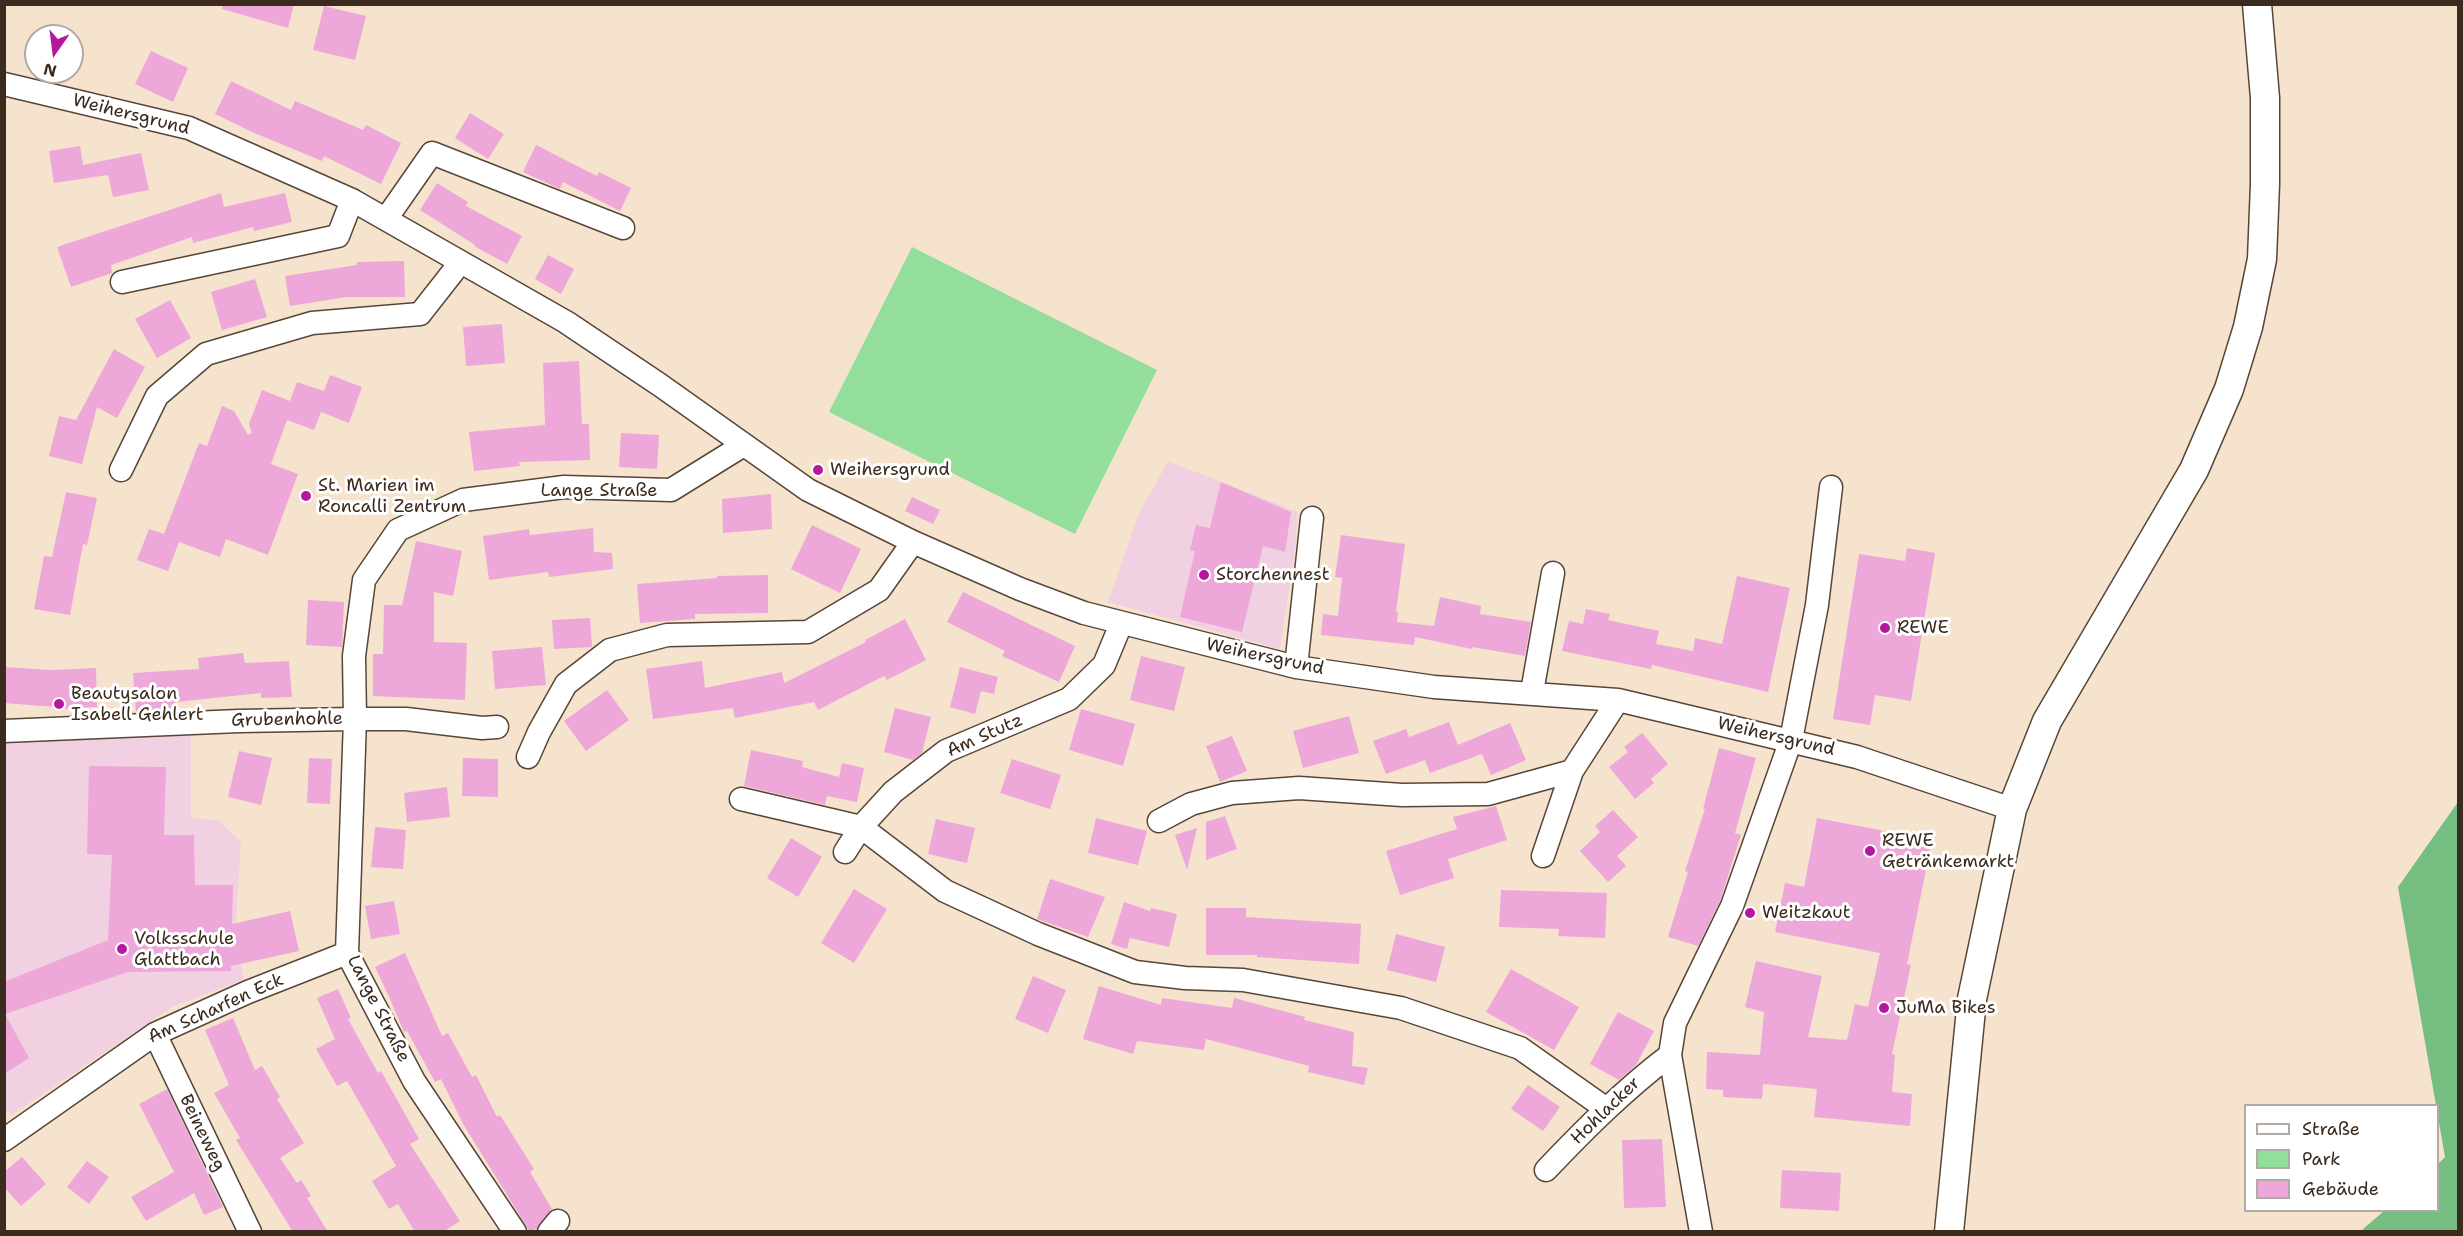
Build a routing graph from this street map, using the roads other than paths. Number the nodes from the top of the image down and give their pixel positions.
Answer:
1 (2257, 4) edge
2 (4, 84) edge
3 (352, 200) junction
4 (386, 219) junction
5 (623, 228) dead end
6 (460, 263) junction
7 (122, 282) dead end
8 (742, 446) junction
9 (121, 470) dead end
10 (1831, 487) dead end
11 (1312, 519) dead end
12 (914, 542) junction
13 (1553, 573) dead end
14 (1121, 624) junction
15 (1296, 667) junction
16 (1532, 693) junction
17 (1618, 700) junction
18 (355, 719) junction
19 (497, 728) dead end
20 (4, 730) edge
21 (1791, 740) junction
22 (528, 758) dead end
23 (1572, 771) junction
24 (741, 799) dead end
25 (2012, 809) junction
26 (1159, 821) dead end
27 (861, 827) junction
28 (845, 852) dead end
29 (1543, 856) dead end
30 (347, 953) junction
31 (155, 1034) junction
32 (1670, 1055) junction
33 (1605, 1108) junction
34 (4, 1140) edge
35 (1546, 1170) dead end
36 (250, 1232) edge
37 (514, 1232) edge
38 (1701, 1232) edge
39 (1949, 1232) edge

1 - 25 main road
2 - 3 street, Weihersgrund
3 - 4 street, Weihersgrund
3 - 7 street
4 - 5 street
4 - 6 street, Weihersgrund
6 - 8 street, Weihersgrund
6 - 9 street
8 - 12 street, Weihersgrund
8 - 18 street, Lange Straße
10 - 21 street
11 - 15 street
12 - 14 street, Weihersgrund
12 - 22 street
13 - 16 street
14 - 15 street, Weihersgrund
14 - 27 street, Am Stutz
15 - 16 street, Weihersgrund
16 - 17 street, Weihersgrund
17 - 21 street, Weihersgrund
17 - 23 street
18 - 19 street
18 - 20 street, Grubenhohle
18 - 30 street, Lange Straße
21 - 25 street, Weihersgrund
21 - 32 street
23 - 26 street
23 - 29 street
24 - 27 street
25 - 39 main road
27 - 28 street, Am Stutz
27 - 33 street
30 - 31 street, Am Scharfen Eck
30 - 37 street, Lange Straße
31 - 34 street, Am Scharfen Eck
31 - 36 street, Beineweg
32 - 33 street, Hohlacker
32 - 38 street
33 - 35 street, Hohlacker

